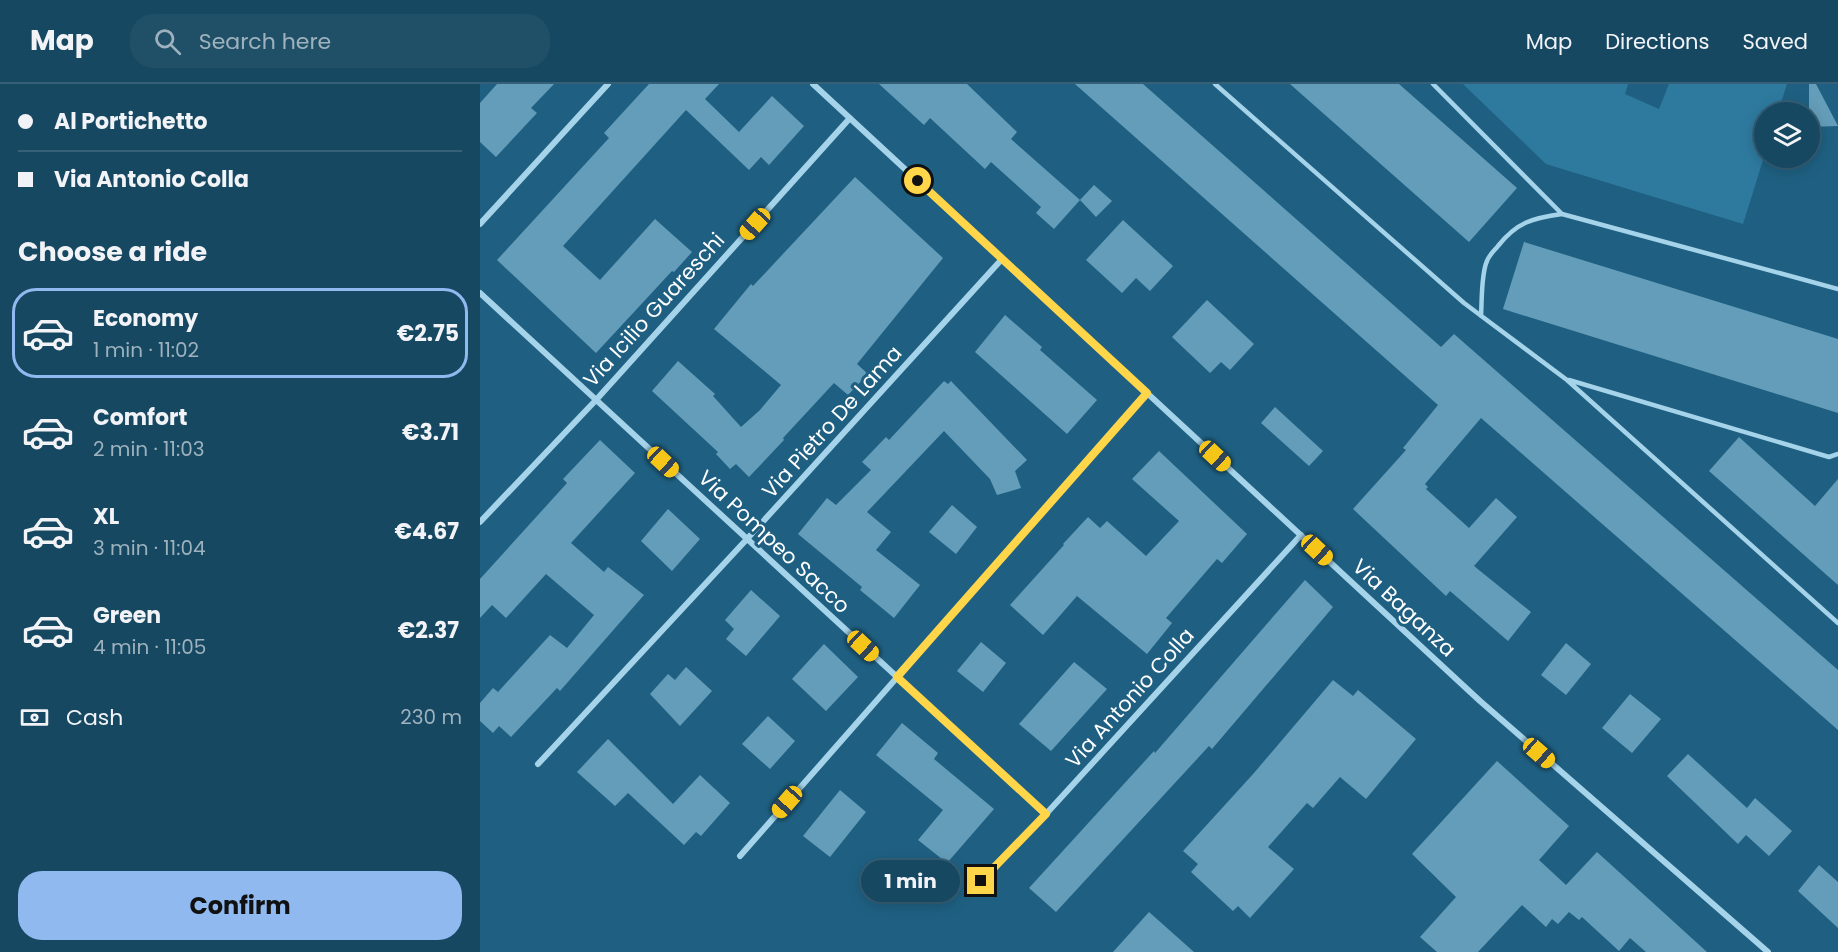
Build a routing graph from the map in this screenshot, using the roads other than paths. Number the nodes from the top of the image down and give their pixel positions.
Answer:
1 (608, 84) edge
2 (813, 84) edge
3 (1215, 84) edge
4 (1433, 84) edge
5 (850, 118) junction
6 (1562, 214) junction
7 (480, 224) edge
8 (1002, 259) junction
9 (1838, 289) edge
10 (480, 293) edge
11 (1481, 316) junction
12 (1567, 380) junction
13 (1147, 393) junction
14 (596, 400) junction
15 (1838, 454) edge
16 (480, 522) edge
17 (1301, 535) junction
18 (747, 539) junction
19 (1838, 623) edge
20 (897, 677) junction
21 (538, 764) dead end
22 (1046, 814) junction
23 (740, 856) dead end
24 (981, 881) dead end
25 (1768, 952) edge

1 - 7 street
2 - 5 street, Via Baganza
3 - 11 lane
4 - 6 lane
5 - 8 street, Via Baganza
5 - 14 street, Via Icilio Guareschi
6 - 9 lane
6 - 11 lane
8 - 13 street, Via Baganza
8 - 18 street, Via Pietro De Lama
10 - 14 street, Via Pompeo Sacco
11 - 12 lane
12 - 15 lane
12 - 19 lane
13 - 17 street, Via Baganza
13 - 20 street
14 - 16 street, Via Icilio Guareschi
14 - 18 street, Via Pompeo Sacco
17 - 22 street, Via Antonio Colla
17 - 25 street, Via Baganza
18 - 20 street, Via Pompeo Sacco
18 - 21 street, Via Pietro De Lama
20 - 22 street, Via Pompeo Sacco
20 - 23 street
22 - 24 street, Via Antonio Colla

